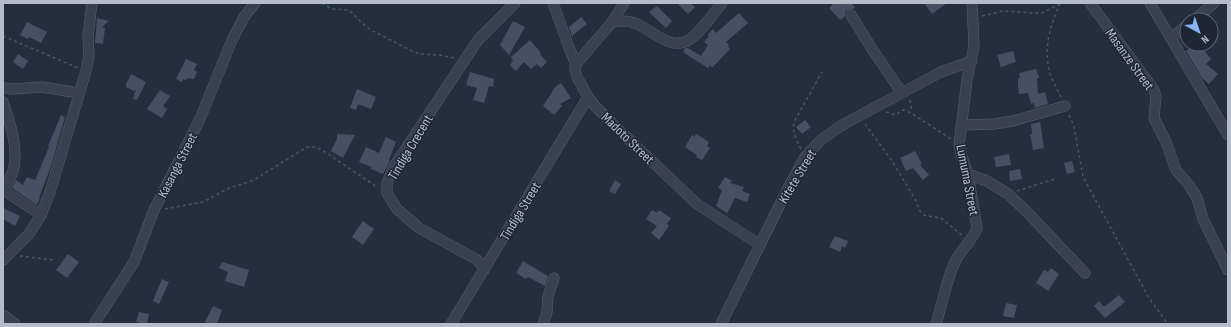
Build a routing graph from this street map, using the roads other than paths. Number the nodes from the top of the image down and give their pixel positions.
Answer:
1 (92, 3) edge
2 (255, 3) edge
3 (515, 3) edge
4 (624, 3) edge
5 (722, 3) edge
6 (972, 3) edge
7 (1090, 3) edge
8 (1150, 3) edge
9 (1214, 3) edge
10 (554, 4) edge
11 (1203, 12) edge
12 (851, 15) dead end
13 (613, 21) junction
14 (1179, 32) edge
15 (1171, 38) junction
16 (972, 61) junction
17 (576, 64) junction
18 (3, 88) edge
19 (904, 91) junction
20 (79, 93) junction
21 (588, 97) junction
22 (3, 102) edge
23 (1065, 106) road end
24 (961, 125) junction
25 (1228, 135) edge
26 (968, 174) junction
27 (3, 190) edge
28 (41, 215) junction
29 (760, 245) junction
30 (6, 257) edge
31 (484, 270) junction
32 (1228, 270) edge
33 (1085, 272) dead end
34 (554, 278) dead end
35 (3, 315) edge
36 (15, 324) edge
37 (94, 324) edge
38 (451, 324) edge
39 (543, 324) edge
40 (721, 324) edge
41 (936, 324) edge

1 - 20 street
2 - 37 street, Kasanga Street
3 - 31 street, Tindiga Crecent
4 - 13 street
5 - 13 street
6 - 16 street, Lumuma Street
7 - 32 street, Masanze Street
8 - 15 street
9 - 11 street
10 - 17 street, Madoto Street
12 - 19 street
13 - 17 street
14 - 15 street
15 - 25 street
16 - 19 street, Kitete Street
16 - 24 street, Lumuma Street
17 - 21 street, Madoto Street
18 - 20 street
19 - 29 street, Kitete Street
20 - 28 street
21 - 29 street, Madoto Street
21 - 31 street, Tindiga Street
22 - 27 street
23 - 24 street
24 - 26 street, Lumuma Street
26 - 33 street
26 - 41 street, Lumuma Street
27 - 28 street
28 - 30 street
29 - 40 street, Kitete Street
31 - 38 street, Tindiga Street
34 - 39 street
35 - 36 street

